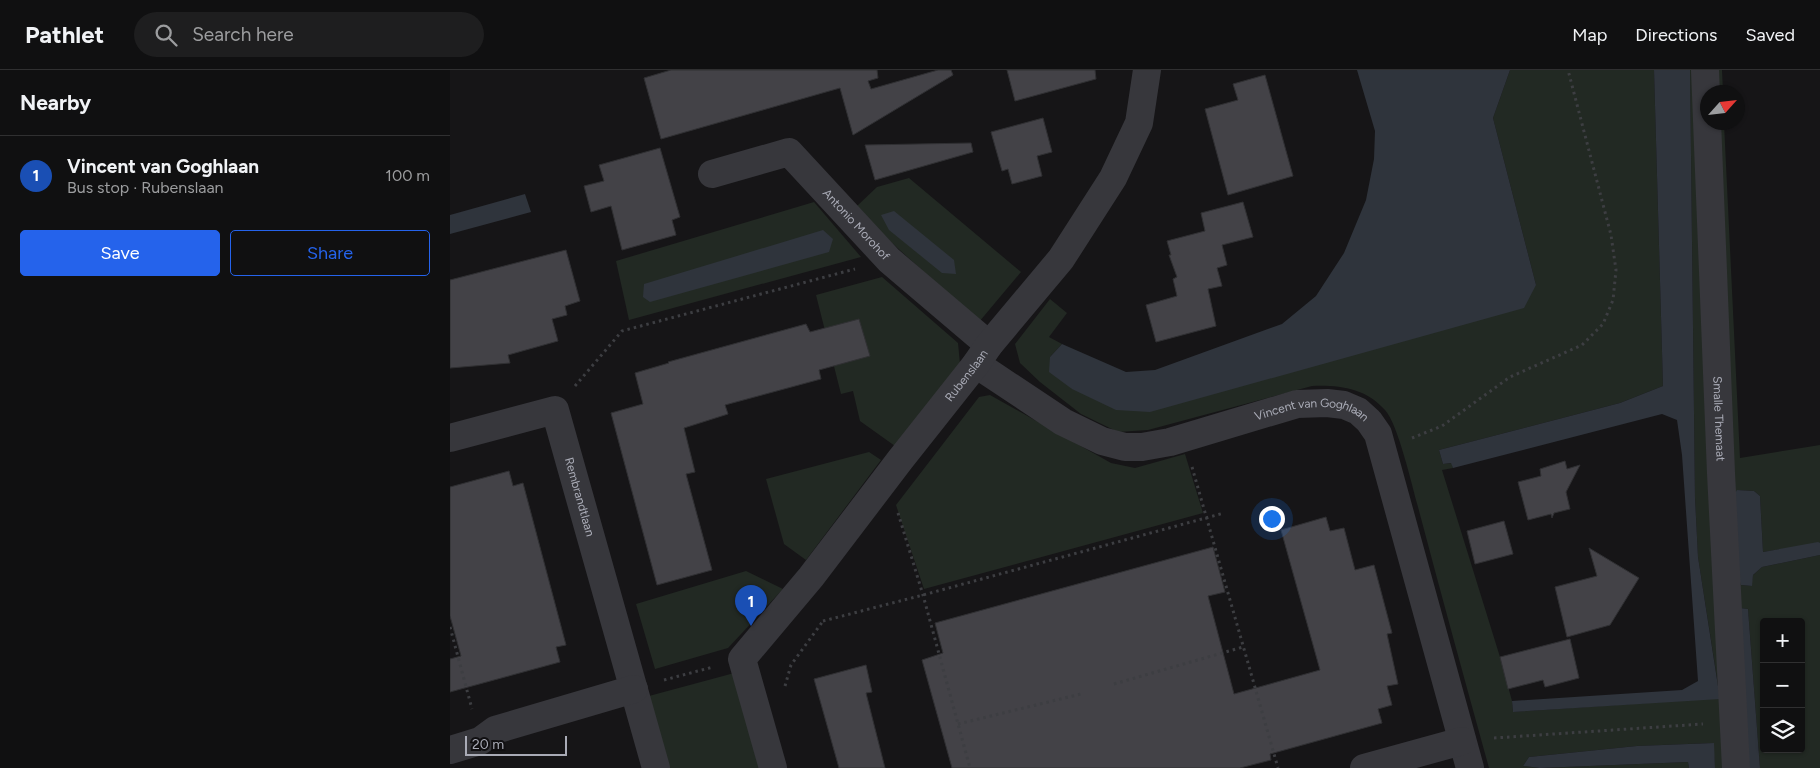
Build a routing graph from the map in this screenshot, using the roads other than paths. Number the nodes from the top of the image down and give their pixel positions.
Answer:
1 (1147, 70) edge
2 (1705, 70) edge
3 (712, 174) dead end
4 (982, 355) junction
5 (450, 438) edge
6 (634, 689) junction
7 (1462, 741) junction
8 (450, 750) edge
9 (656, 768) edge
10 (773, 768) edge
11 (1364, 768) edge
12 (1470, 768) edge
13 (1736, 768) edge

1 - 4 street, Rubenslaan
2 - 13 street, Smalle Themaat
3 - 4 street, Antonio Morohof
4 - 7 street, Vincent van Goghlaan
4 - 10 street, Rubenslaan
5 - 6 street, Rembrandtlaan
6 - 8 street
6 - 9 street, Rembrandtlaan
7 - 11 street
7 - 12 street, Vincent van Goghlaan

